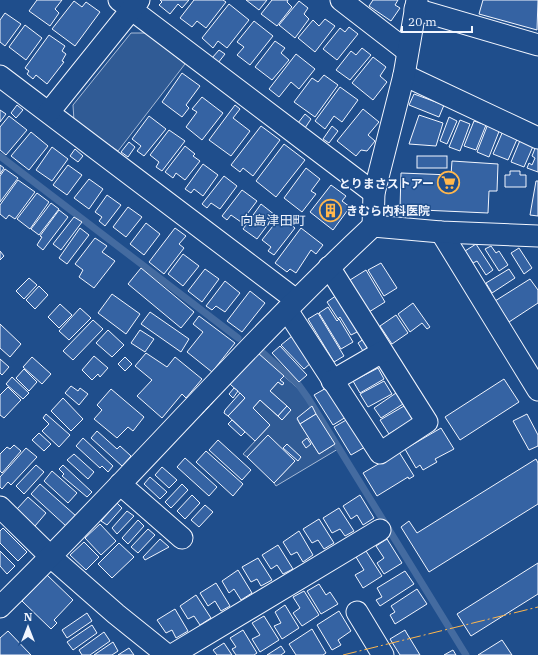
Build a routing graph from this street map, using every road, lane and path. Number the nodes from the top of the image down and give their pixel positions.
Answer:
1 (341, 0) edge
2 (130, 3) edge
3 (416, 4) edge
4 (538, 45) edge
5 (407, 51) junction
6 (404, 75) junction
7 (0, 76) edge
8 (49, 112) junction
9 (538, 138) edge
10 (374, 193) junction
11 (373, 226) junction
12 (441, 232) junction
13 (538, 236) edge
14 (329, 267) junction
15 (292, 305) junction
16 (382, 352) junction
17 (332, 381) junction
18 (538, 390) edge
19 (120, 484) junction
20 (0, 507) edge
21 (380, 530) dead end
22 (182, 538) dead end
23 (51, 557) junction
24 (0, 607) edge
25 (357, 612) dead end
26 (166, 655) edge
27 (172, 655) edge
28 (383, 655) edge

1 - 5 street
2 - 8 street
2 - 10 street
3 - 4 street
3 - 5 street
5 - 6 street
6 - 9 street
6 - 10 street
7 - 8 street
8 - 15 street
10 - 11 street
11 - 12 street
11 - 14 street
12 - 13 street
12 - 18 street
14 - 15 street
14 - 16 street
15 - 17 street
15 - 19 street
16 - 17 street
16 - 17 street
19 - 22 street
19 - 23 street
20 - 23 street
21 - 27 street
23 - 24 street
23 - 26 street
25 - 28 street

